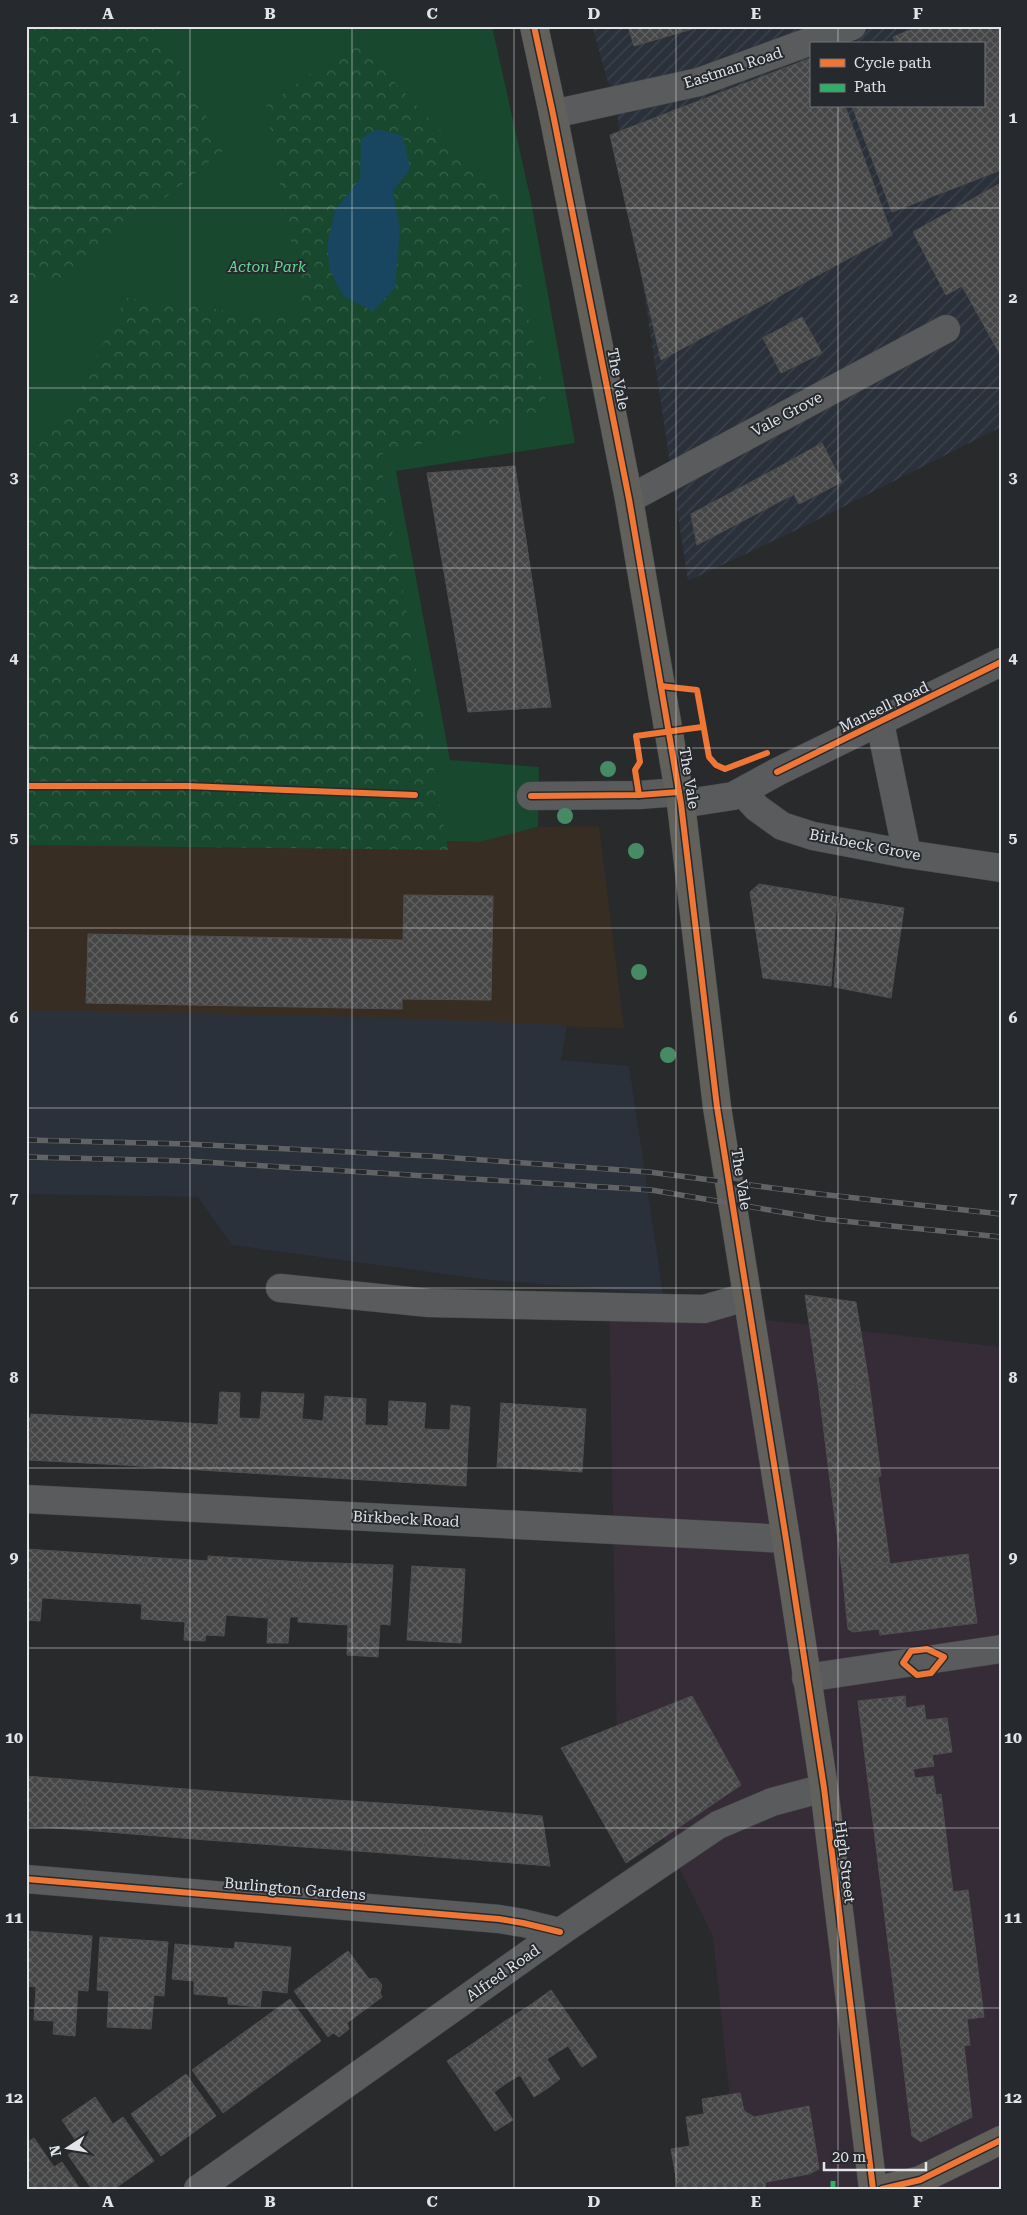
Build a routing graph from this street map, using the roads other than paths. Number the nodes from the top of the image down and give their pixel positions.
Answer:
1 (534, 26) edge
2 (852, 26) edge
3 (824, 32) edge
4 (553, 114) junction
5 (946, 329) dead end
6 (628, 499) junction
7 (1001, 662) edge
8 (880, 723) junction
9 (742, 792) junction
10 (531, 796) dead end
11 (680, 798) junction
12 (907, 854) junction
13 (1001, 868) edge
14 (280, 1288) dead end
15 (746, 1297) junction
16 (26, 1499) edge
17 (786, 1539) junction
18 (1001, 1649) edge
19 (806, 1678) junction
20 (824, 1788) junction
21 (26, 1879) edge
22 (560, 1932) junction
23 (1001, 2140) edge
24 (198, 2189) edge
25 (873, 2189) edge
26 (882, 2189) edge

1 - 4 main road, The Vale
2 - 3 street, Eastman Road
3 - 4 street, Eastman Road
4 - 6 main road, The Vale
5 - 6 street, Vale Grove
6 - 11 main road, The Vale
7 - 8 street, Mansell Road
8 - 9 street, Mansell Road
8 - 12 street
9 - 11 street, Mansell Road
9 - 12 street, Birkbeck Grove
10 - 11 street, Mansell Road
11 - 15 main road, The Vale
12 - 13 street, Birkbeck Grove
14 - 15 street
15 - 17 main road, The Vale
16 - 17 street, Birkbeck Road
17 - 19 main road, High Street
18 - 19 street
19 - 20 main road, High Street
20 - 22 street, Alfred Road
20 - 25 main road, High Street
21 - 22 street, Burlington Gardens
22 - 24 street, Alfred Road
23 - 26 main road

